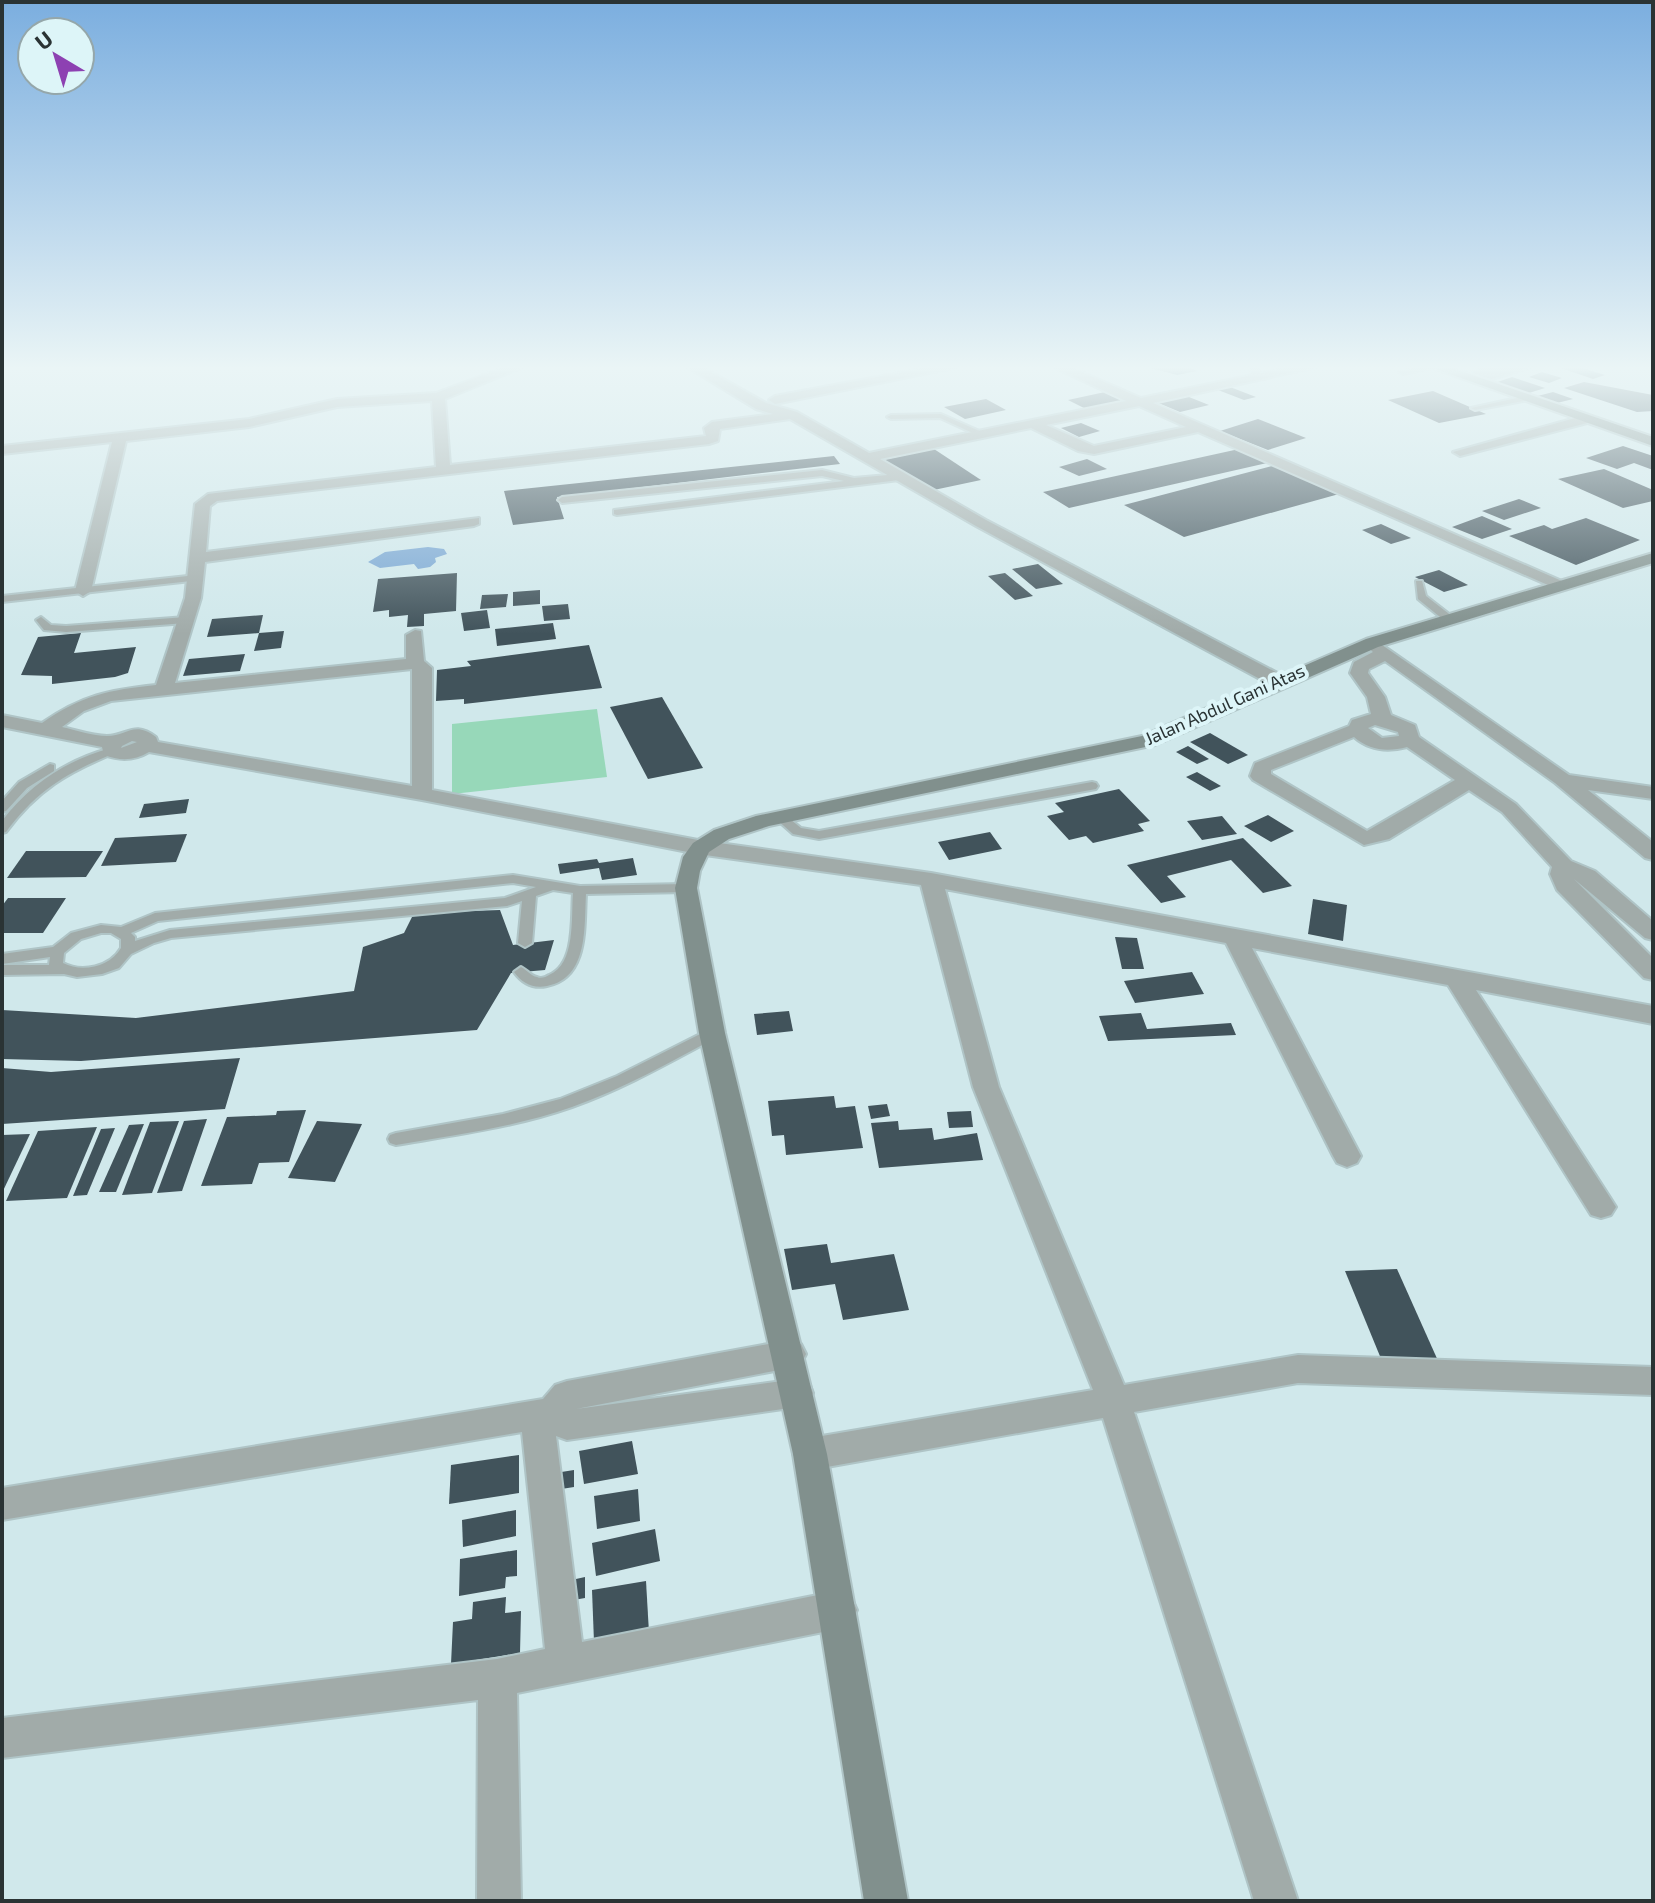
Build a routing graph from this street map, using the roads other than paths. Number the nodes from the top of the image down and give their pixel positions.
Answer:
1 (115, 456) edge
2 (442, 456) edge
3 (559, 456) edge
4 (862, 456) edge
5 (876, 456) edge
6 (1263, 456) edge
7 (866, 458) junction
8 (443, 468) junction
9 (899, 477) junction
10 (866, 481) junction
11 (562, 500) dead end
12 (617, 512) dead end
13 (474, 521) dead end
14 (199, 558) junction
15 (1653, 559) edge
16 (197, 578) junction
17 (1419, 583) dead end
18 (1563, 585) junction
19 (83, 591) junction
20 (2, 599) edge
21 (1449, 619) junction
22 (41, 620) dead end
23 (186, 620) junction
24 (415, 635) dead end
25 (1379, 648) junction
26 (415, 663) junction
27 (1278, 681) junction
28 (164, 690) junction
29 (1382, 719) junction
30 (2, 721) edge
31 (48, 728) junction
32 (1358, 729) junction
33 (1409, 739) junction
34 (111, 747) junction
35 (1562, 779) junction
36 (1470, 780) junction
37 (1092, 786) dead end
38 (1653, 793) edge
39 (422, 794) junction
40 (2, 808) edge
41 (781, 818) junction
42 (2, 829) edge
43 (698, 847) junction
44 (1653, 853) edge
45 (1563, 866) junction
46 (931, 880) junction
47 (549, 887) junction
48 (686, 888) junction
49 (580, 890) junction
50 (530, 893) junction
51 (311, 901) junction
52 (307, 922) junction
53 (122, 932) junction
54 (1653, 933) edge
55 (1236, 939) junction
56 (525, 943) dead end
57 (57, 951) junction
58 (127, 951) junction
59 (2, 959) edge
60 (2, 970) edge
61 (62, 970) junction
62 (521, 972) dead end
63 (1653, 972) edge
64 (1456, 978) junction
65 (1653, 1015) edge
66 (712, 1033) junction
67 (396, 1139) dead end
68 (1347, 1156) dead end
69 (1601, 1207) dead end
70 (790, 1354) junction
71 (1653, 1381) edge
72 (797, 1393) junction
73 (1114, 1401) junction
74 (545, 1413) junction
75 (810, 1454) junction
76 (2, 1504) edge
77 (838, 1610) junction
78 (566, 1665) junction
79 (497, 1678) junction
80 (2, 1738) edge
81 (499, 1901) edge
82 (886, 1901) edge
83 (1276, 1901) edge

1 - 19 street
2 - 8 street
3 - 8 street
4 - 7 street
5 - 7 street
6 - 18 street
7 - 9 street
8 - 14 street
9 - 10 lane
9 - 27 street
10 - 11 lane
10 - 12 lane
13 - 14 street
14 - 16 street
15 - 18 street, Jalan Abdul Gani Atas
16 - 19 lane
16 - 23 street
17 - 21 lane
18 - 21 street, Jalan Abdul Gani Atas
19 - 20 lane
21 - 25 street, Jalan Abdul Gani Atas
22 - 23 lane
23 - 28 street
24 - 26 street
25 - 27 street, Jalan Abdul Gani Atas
25 - 29 street
25 - 35 street
26 - 28 street
26 - 39 street
27 - 41 street, Jalan Abdul Gani Atas
28 - 31 street
29 - 32 street
29 - 33 street
30 - 31 street
31 - 34 street
32 - 33 street
32 - 36 street
33 - 36 street
34 - 39 street
34 - 40 lane
34 - 42 lane
35 - 38 street
35 - 44 street
36 - 45 street
37 - 41 lane
39 - 43 street
41 - 43 street, Jalan Abdul Gani Atas
43 - 46 street
43 - 48 street
45 - 54 street
45 - 63 street
46 - 55 street
46 - 73 street
47 - 49 lane
47 - 50 lane
47 - 51 lane
48 - 49 lane
48 - 66 street
49 - 62 lane
50 - 52 lane
50 - 56 lane
51 - 52 lane
51 - 53 lane
52 - 58 lane
53 - 57 lane
53 - 58 lane
55 - 64 street
55 - 68 street
57 - 59 lane
57 - 61 lane
58 - 61 lane
60 - 61 lane
64 - 65 street
64 - 69 street
66 - 67 lane
66 - 70 street
70 - 72 street
70 - 74 street
71 - 73 street
72 - 74 street
72 - 75 street
73 - 75 street
73 - 83 street
74 - 76 street
74 - 78 street
75 - 77 street
77 - 78 street
77 - 82 street
78 - 79 street
79 - 80 street
79 - 81 street

